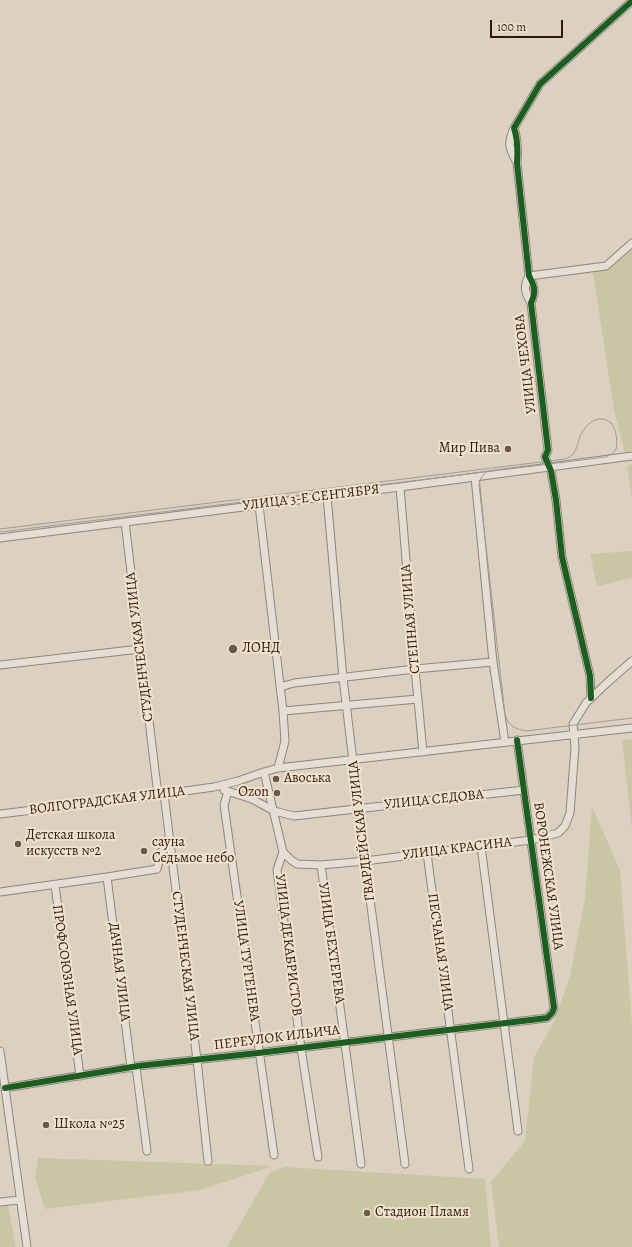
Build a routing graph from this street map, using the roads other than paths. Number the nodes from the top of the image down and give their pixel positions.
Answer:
1 (632, 1) edge
2 (632, 243) edge
3 (529, 276) junction
4 (632, 456) edge
5 (548, 467) junction
6 (475, 477) junction
7 (400, 487) junction
8 (327, 496) junction
9 (259, 505) junction
10 (125, 522) junction
11 (0, 538) edge
12 (140, 649) junction
13 (632, 661) edge
14 (493, 662) junction
15 (0, 665) edge
16 (415, 669) junction
17 (343, 678) junction
18 (280, 687) junction
19 (591, 698) junction
20 (418, 699) junction
21 (346, 706) junction
22 (283, 711) junction
23 (632, 728) edge
24 (574, 735) junction
25 (517, 740) junction
26 (505, 742) junction
27 (423, 752) junction
28 (353, 759) junction
29 (278, 768) junction
30 (264, 772) junction
31 (214, 787) junction
32 (524, 790) junction
33 (228, 791) junction
34 (161, 795) junction
35 (359, 809) junction
36 (274, 811) junction
37 (0, 814) edge
38 (531, 840) junction
39 (170, 845) junction
40 (481, 846) junction
41 (283, 852) junction
42 (427, 853) junction
43 (365, 861) junction
44 (320, 865) junction
45 (107, 877) junction
46 (55, 885) junction
47 (0, 892) edge
48 (552, 1013) joint
49 (504, 1023) junction
50 (450, 1030) junction
51 (388, 1037) junction
52 (345, 1043) junction
53 (301, 1048) junction
54 (0, 1051) edge
55 (258, 1054) junction
56 (197, 1060) junction
57 (133, 1067) junction
58 (80, 1076) junction
59 (4, 1091) edge
60 (518, 1131) dead end
61 (147, 1151) dead end
62 (274, 1156) dead end
63 (318, 1157) dead end
64 (208, 1161) dead end
65 (361, 1164) dead end
66 (405, 1164) dead end
67 (469, 1169) dead end
68 (20, 1200) junction
69 (0, 1202) edge
70 (27, 1247) edge

1 - 3 street, УЛИЦА ЧЕХОВА
2 - 3 street
3 - 5 street, УЛИЦА ЧЕХОВА
4 - 5 street, УЛИЦА 3-Е СЕНТЯБРЯ
5 - 6 street, УЛИЦА 3-Е СЕНТЯБРЯ
5 - 19 street, УЛИЦА ЧЕХОВА
6 - 7 street, УЛИЦА 3-Е СЕНТЯБРЯ
6 - 14 street
7 - 8 street, УЛИЦА 3-Е СЕНТЯБРЯ
7 - 16 street, СТЕПНАЯ УЛИЦА
8 - 9 street, УЛИЦА 3-Е СЕНТЯБРЯ
8 - 17 street, ГВАРДЕЙСКАЯ УЛИЦА
9 - 10 street, УЛИЦА 3-Е СЕНТЯБРЯ
9 - 18 street
10 - 11 street, УЛИЦА 3-Е СЕНТЯБРЯ
10 - 12 street, СТУДЕНЧЕСКАЯ УЛИЦА
12 - 15 street
12 - 34 street, СТУДЕНЧЕСКАЯ УЛИЦА
13 - 19 street, УЛИЦА КРАСИНА
14 - 16 street
14 - 26 street
16 - 17 street
16 - 20 street, СТЕПНАЯ УЛИЦА
17 - 18 street
17 - 21 street, ГВАРДЕЙСКАЯ УЛИЦА
18 - 22 street
19 - 24 street, УЛИЦА КРАСИНА
20 - 21 street
20 - 27 street, СТЕПНАЯ УЛИЦА
21 - 22 street
21 - 28 street, ГВАРДЕЙСКАЯ УЛИЦА
22 - 29 street
23 - 24 street, ВОЛГОГРАДСКАЯ УЛИЦА
24 - 25 street, ВОЛГОГРАДСКАЯ УЛИЦА
24 - 38 street, УЛИЦА КРАСИНА
25 - 26 street, ВОЛГОГРАДСКАЯ УЛИЦА
25 - 32 street, ВОРОНЕЖСКАЯ УЛИЦА
26 - 27 street, ВОЛГОГРАДСКАЯ УЛИЦА
27 - 28 street, ВОЛГОГРАДСКАЯ УЛИЦА
28 - 29 street, ВОЛГОГРАДСКАЯ УЛИЦА
28 - 35 street, ГВАРДЕЙСКАЯ УЛИЦА
29 - 30 street, ВОЛГОГРАДСКАЯ УЛИЦА
30 - 31 street, ВОЛГОГРАДСКАЯ УЛИЦА
30 - 36 street
31 - 33 street, ВОЛГОГРАДСКАЯ УЛИЦА
31 - 34 street, ВОЛГОГРАДСКАЯ УЛИЦА
32 - 35 street, УЛИЦА СЕДОВА
32 - 38 street, ВОРОНЕЖСКАЯ УЛИЦА
33 - 36 street, ВОЛГОГРАДСКАЯ УЛИЦА
33 - 55 street, УЛИЦА ТУРГЕНЕВА
34 - 37 street, ВОЛГОГРАДСКАЯ УЛИЦА
34 - 39 street, СТУДЕНЧЕСКАЯ УЛИЦА
35 - 36 street, УЛИЦА СЕДОВА
35 - 43 street, ГВАРДЕЙСКАЯ УЛИЦА
36 - 41 street
38 - 40 street, УЛИЦА КРАСИНА
38 - 48 street, ВОРОНЕЖСКАЯ УЛИЦА
39 - 45 street
39 - 56 street, СТУДЕНЧЕСКАЯ УЛИЦА
40 - 42 street, УЛИЦА КРАСИНА
40 - 49 street
41 - 44 street, УЛИЦА КРАСИНА
41 - 53 street, УЛИЦА ДЕКАБРИСТОВ
42 - 43 street, УЛИЦА КРАСИНА
42 - 50 street, ПЕСЧАНАЯ УЛИЦА
43 - 44 street, УЛИЦА КРАСИНА
43 - 51 street, ГВАРДЕЙСКАЯ УЛИЦА
44 - 52 street, УЛИЦА БЕХТЕРЕВА
45 - 46 street
45 - 57 street, ДАЧНАЯ УЛИЦА
46 - 47 street
46 - 58 street, ПРОФСОЮЗНАЯ УЛИЦА
48 - 49 street, ПЕРЕУЛОК ИЛЬИЧА
49 - 50 street, ПЕРЕУЛОК ИЛЬИЧА
49 - 60 street
50 - 51 street, ПЕРЕУЛОК ИЛЬИЧА
50 - 67 street, ПЕСЧАНАЯ УЛИЦА
51 - 52 street, ПЕРЕУЛОК ИЛЬИЧА
51 - 66 street, ГВАРДЕЙСКАЯ УЛИЦА
52 - 53 street, ПЕРЕУЛОК ИЛЬИЧА
52 - 65 street, УЛИЦА БЕХТЕРЕВА
53 - 55 street, ПЕРЕУЛОК ИЛЬИЧА
53 - 63 street, УЛИЦА ДЕКАБРИСТОВ
54 - 59 street
55 - 56 street, ПЕРЕУЛОК ИЛЬИЧА
55 - 62 street, УЛИЦА ТУРГЕНЕВА
56 - 57 street, ПЕРЕУЛОК ИЛЬИЧА
56 - 64 street, СТУДЕНЧЕСКАЯ УЛИЦА
57 - 58 street, ПЕРЕУЛОК ИЛЬИЧА
57 - 61 street, ДАЧНАЯ УЛИЦА
58 - 59 street, ПЕРЕУЛОК ИЛЬИЧА
59 - 68 street
68 - 69 street
68 - 70 street

